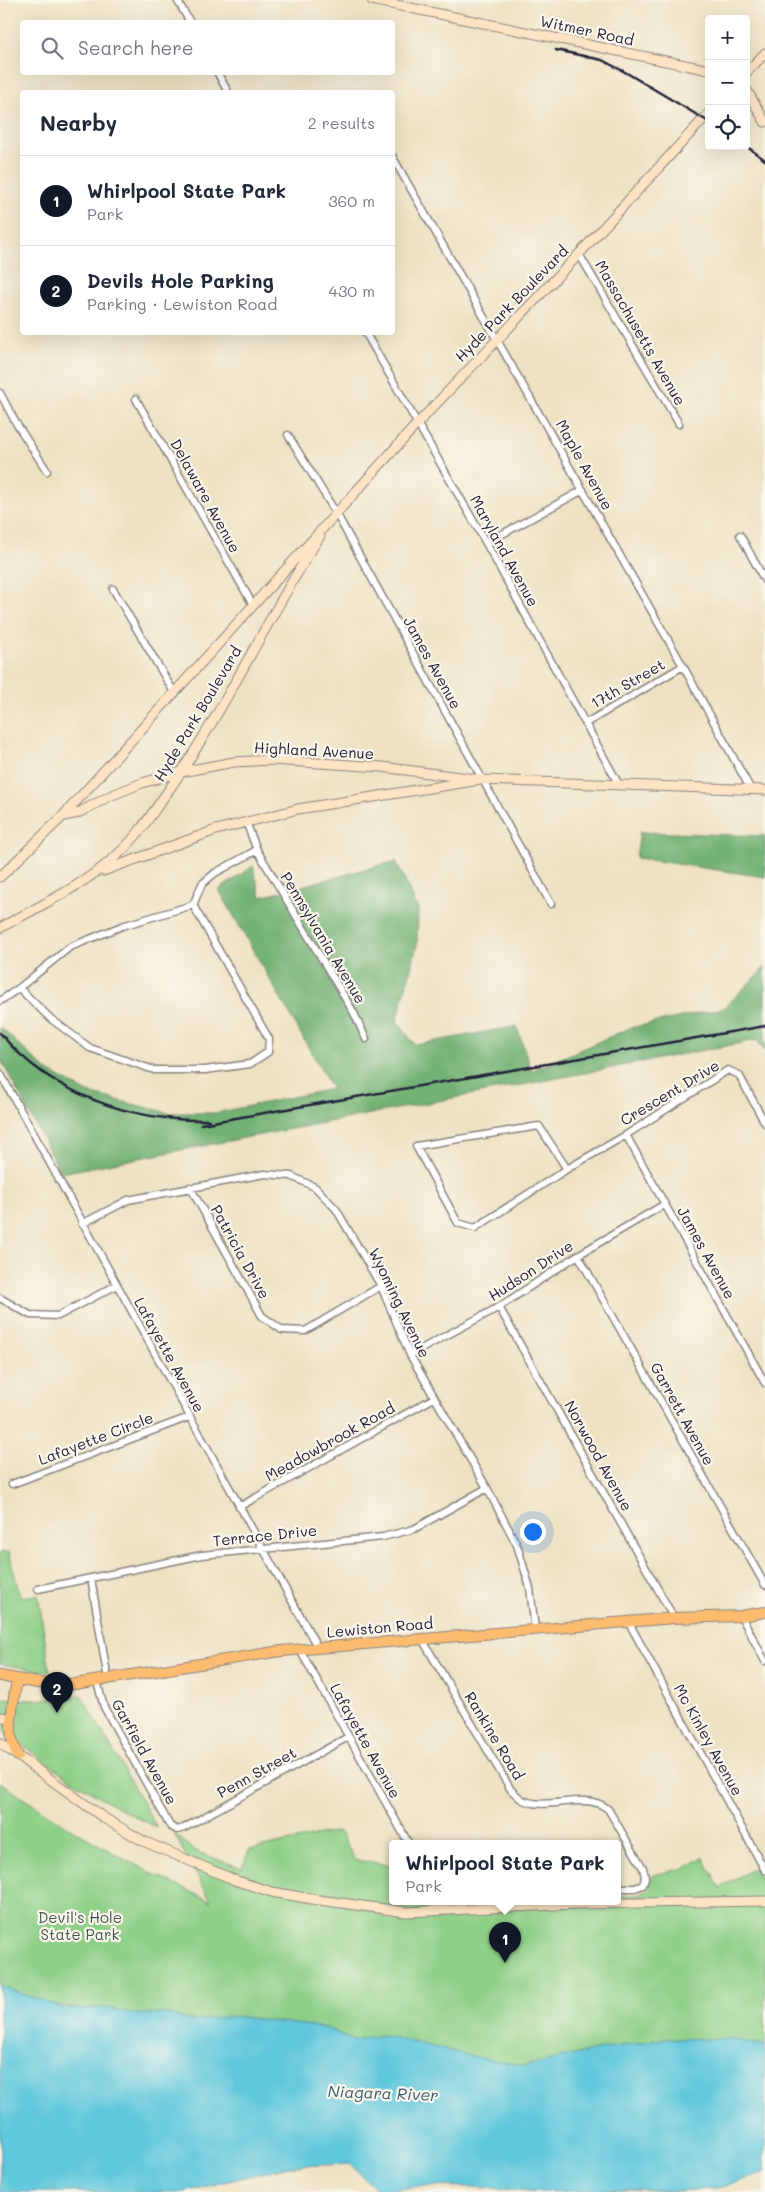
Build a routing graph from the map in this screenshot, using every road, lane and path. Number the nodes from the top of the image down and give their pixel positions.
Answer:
1 (177, 0) edge
2 (372, 0) edge
3 (189, 20) edge
4 (765, 53) edge
5 (705, 69) edge
6 (750, 69) edge
7 (219, 75) edge
8 (227, 90) edge
9 (750, 97) edge
10 (705, 116) edge
11 (765, 122) edge
12 (395, 161) edge
13 (579, 254) junction
14 (366, 335) edge
15 (498, 338) junction
16 (0, 393) edge
17 (136, 399) dead end
18 (417, 424) junction
19 (678, 424) dead end
20 (288, 435) dead end
21 (47, 471) dead end
22 (583, 490) junction
23 (336, 513) junction
24 (740, 535) dead end
25 (486, 543) junction
26 (765, 581) edge
27 (113, 589) dead end
28 (253, 605) junction
29 (683, 666) junction
30 (175, 694) junction
31 (586, 723) junction
32 (181, 772) junction
33 (483, 780) junction
34 (618, 783) junction
35 (750, 788) junction
36 (765, 790) edge
37 (63, 816) junction
38 (246, 822) junction
39 (257, 850) junction
40 (0, 877) edge
41 (89, 877) junction
42 (551, 904) dead end
43 (193, 906) junction
44 (0, 928) edge
45 (19, 988) junction
46 (0, 1002) edge
47 (366, 1039) dead end
48 (0, 1072) edge
49 (765, 1123) edge
50 (626, 1135) junction
51 (568, 1168) junction
52 (190, 1187) junction
53 (664, 1204) junction
54 (82, 1224) junction
55 (578, 1255) junction
56 (116, 1285) junction
57 (381, 1286) junction
58 (0, 1298) edge
59 (499, 1307) junction
60 (410, 1355) junction
61 (765, 1383) edge
62 (434, 1398) junction
63 (189, 1417) junction
64 (12, 1484) dead end
65 (487, 1488) junction
66 (239, 1507) junction
67 (262, 1549) junction
68 (91, 1578) junction
69 (765, 1585) edge
70 (38, 1589) dead end
71 (765, 1612) edge
72 (741, 1616) junction
73 (674, 1618) junction
74 (629, 1623) junction
75 (535, 1629) junction
76 (422, 1639) junction
77 (318, 1648) junction
78 (300, 1650) junction
79 (765, 1660) edge
80 (0, 1676) edge
81 (17, 1680) junction
82 (108, 1680) junction
83 (97, 1682) junction
84 (0, 1717) edge
85 (11, 1718) junction
86 (348, 1737) junction
87 (0, 1743) edge
88 (18, 1756) junction
89 (178, 1830) joint
90 (407, 1840) edge
91 (765, 1870) edge
92 (621, 1888) edge
93 (765, 1901) edge
94 (621, 1903) edge
95 (554, 1905) edge

1 - 3 street
2 - 5 main road, Witmer Road
4 - 6 main road
7 - 8 street
9 - 11 main road
10 - 13 main road, Hyde Park Boulevard
12 - 15 street, Maple Avenue
13 - 15 main road, Hyde Park Boulevard
13 - 19 street, Massachusetts Avenue
14 - 18 street, Maryland Avenue
15 - 18 main road, Hyde Park Boulevard
15 - 22 street, Maple Avenue
16 - 21 street
17 - 28 street, Delaware Avenue
18 - 23 main road, Hyde Park Boulevard
18 - 25 street, Maryland Avenue
20 - 23 street, James Avenue
22 - 25 street
22 - 29 street, Maple Avenue
23 - 28 main road, Hyde Park Boulevard
23 - 32 main road, Hyde Park Boulevard
23 - 33 street, James Avenue
24 - 26 street
25 - 31 street, Maryland Avenue
27 - 30 street
28 - 30 main road, Hyde Park Boulevard
29 - 31 street, 17th Street
29 - 35 street, Maple Avenue
30 - 37 main road, Hyde Park Boulevard
31 - 34 street, Maryland Avenue
32 - 33 main road, Highland Avenue
32 - 37 main road, Highland Avenue
32 - 41 main road, Hyde Park Boulevard
33 - 34 main road, Highland Avenue
33 - 38 main road, Highland Avenue
33 - 42 street, James Avenue
34 - 35 main road, Highland Avenue
35 - 36 main road, Highland Avenue
37 - 40 main road, Hyde Park Boulevard
38 - 39 street, Pennsylvania Avenue
38 - 41 main road, Highland Avenue
39 - 43 street
39 - 47 street, Pennsylvania Avenue
41 - 44 main road, Hyde Park Boulevard
43 - 45 street
43 - 45 street
45 - 46 street
48 - 54 street, Lafayette Avenue
49 - 50 street, Crescent Drive
50 - 51 street, Crescent Drive
50 - 53 street, James Avenue
51 - 51 street, Crescent Drive
52 - 54 street, Wyoming Avenue
52 - 57 street, Wyoming Avenue
52 - 57 street, Patricia Drive
53 - 55 street, Hudson Drive
53 - 61 street, James Avenue
54 - 56 street, Lafayette Avenue
55 - 59 street, Hudson Drive
55 - 69 street, Garrett Avenue
56 - 58 street
56 - 63 street, Lafayette Avenue
57 - 60 street, Wyoming Avenue
59 - 60 street, Hudson Drive
59 - 73 street, Norwood Avenue
60 - 62 street, Wyoming Avenue
62 - 65 street, Wyoming Avenue
62 - 66 street, Meadowbrook Road
63 - 64 street, Lafayette Circle
63 - 66 street, Lafayette Avenue
65 - 67 street, Terrace Drive
65 - 75 street, Wyoming Avenue
66 - 67 street, Lafayette Avenue
67 - 68 street, Terrace Drive
67 - 77 street, Lafayette Avenue
68 - 70 street, Terrace Drive
68 - 82 street
71 - 72 main road, Lewiston Road
72 - 73 main road, Lewiston Road
72 - 79 street
73 - 74 main road, Lewiston Road
74 - 75 main road, Lewiston Road
74 - 91 street, Mc Kinley Avenue
75 - 76 main road, Lewiston Road
76 - 77 main road, Lewiston Road
76 - 92 street, Rankine Road
77 - 78 main road, Lewiston Road
78 - 82 main road, Lewiston Road
78 - 86 street, Lafayette Avenue
80 - 81 main road, Lewiston Road
81 - 83 main road, Lewiston Road
81 - 85 main road
82 - 83 main road, Lewiston Road
83 - 89 street, Garfield Avenue
84 - 85 main road
85 - 88 main road
86 - 89 street, Penn Street
86 - 90 street, Lafayette Avenue
87 - 88 main road
88 - 95 main road
93 - 94 main road

